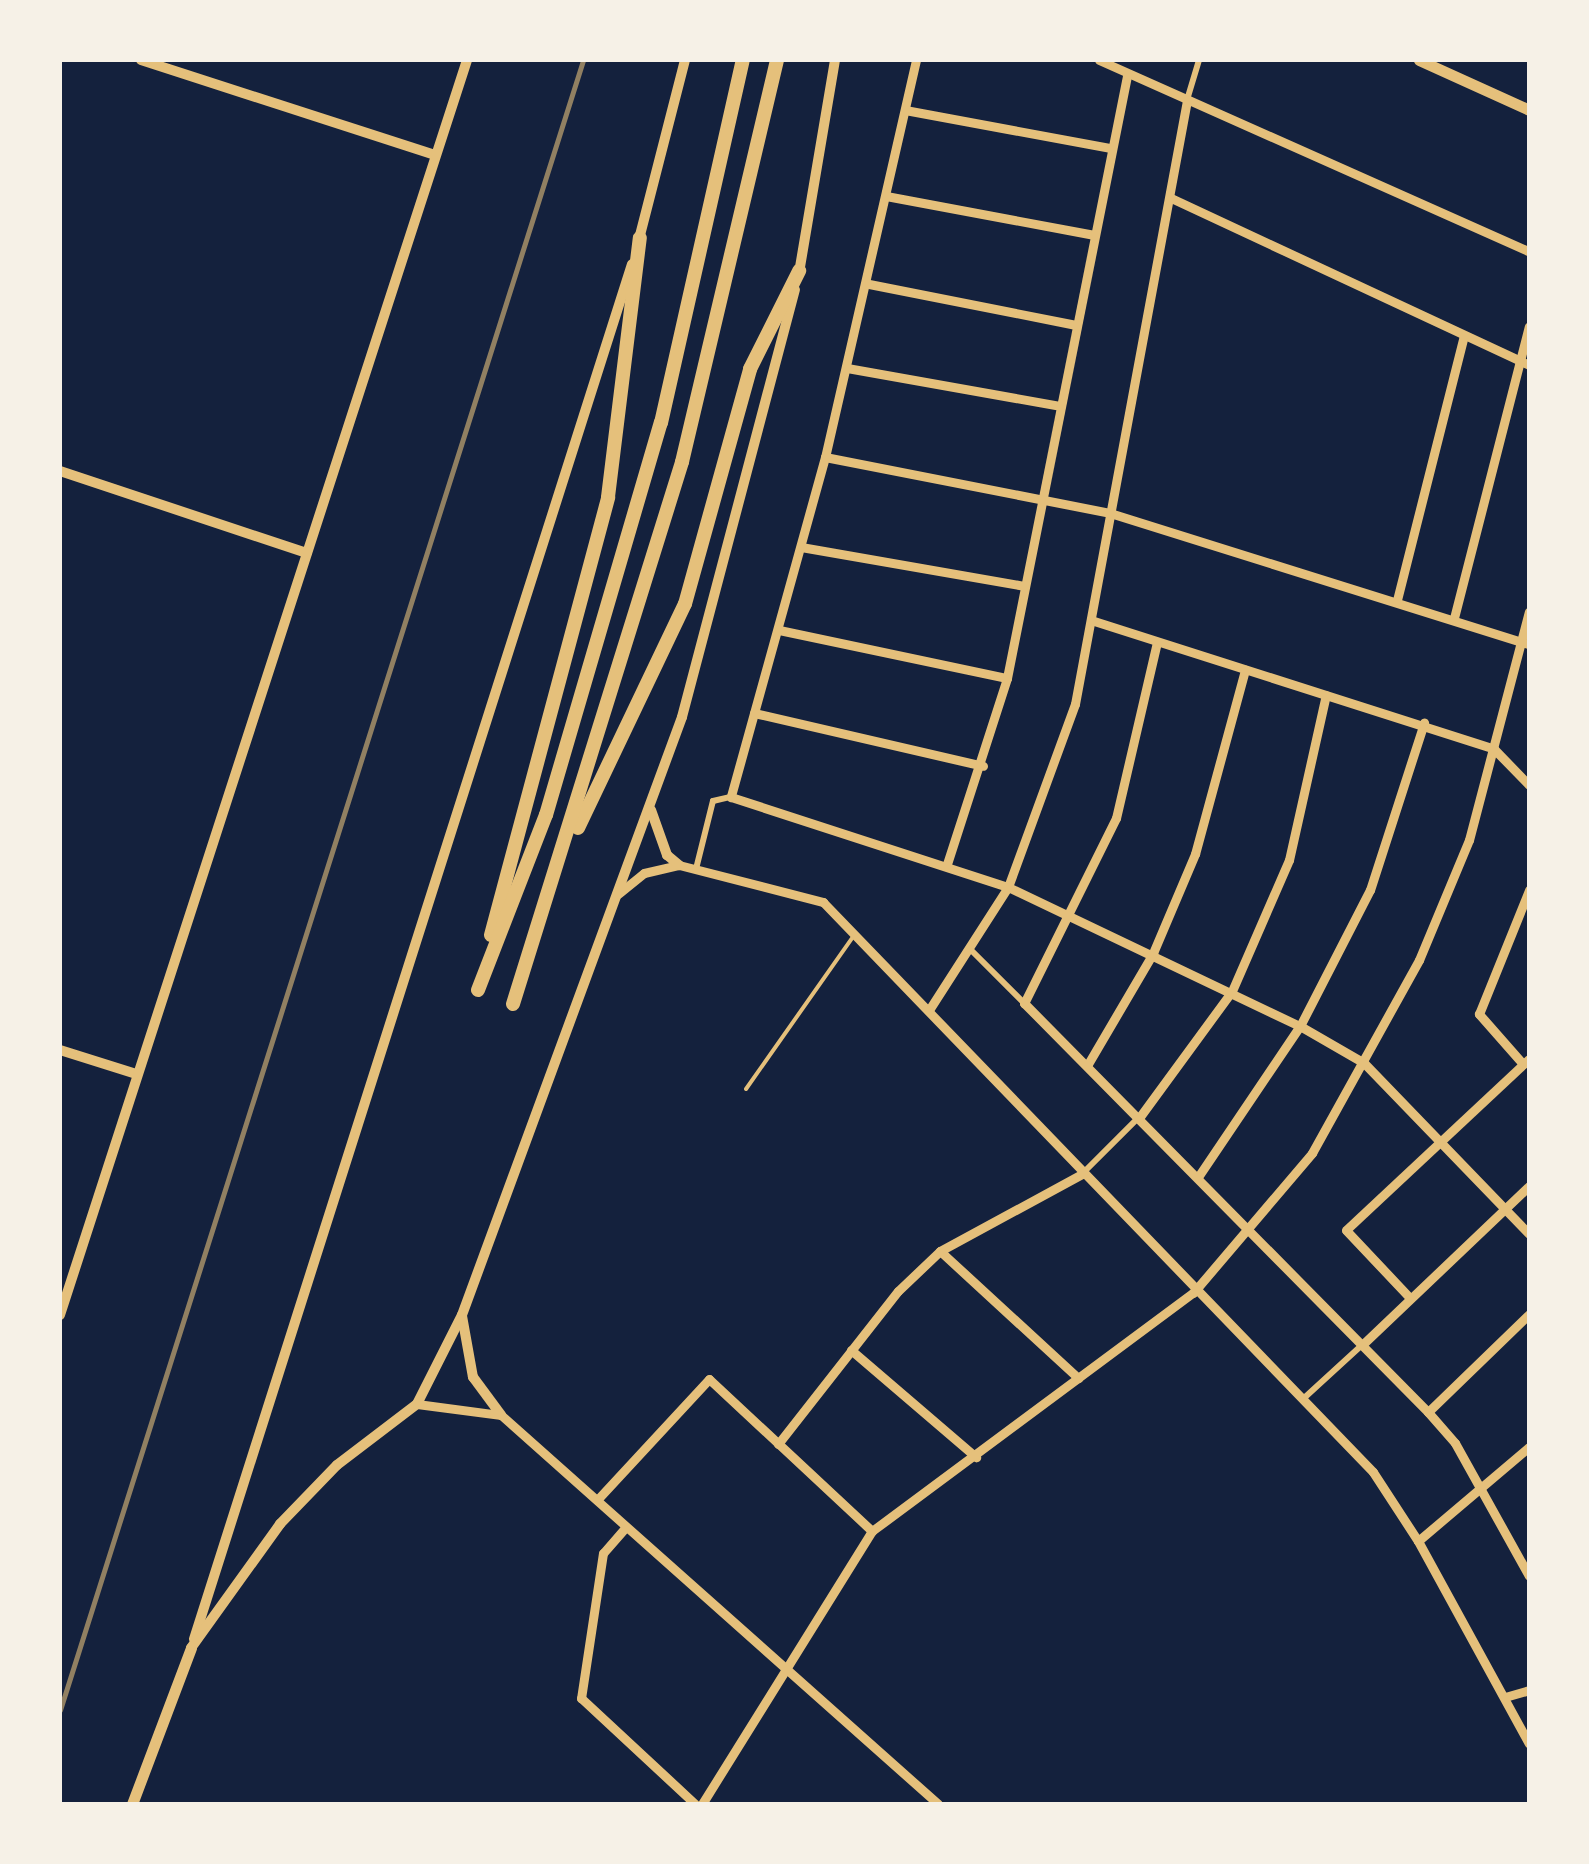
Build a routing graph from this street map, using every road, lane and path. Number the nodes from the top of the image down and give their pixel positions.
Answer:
1 (140, 60) edge
2 (466, 60) edge
3 (684, 60) edge
4 (743, 60) edge
5 (777, 60) edge
6 (835, 60) edge
7 (916, 60) edge
8 (1099, 60) edge
9 (1199, 60) edge
10 (1419, 60) edge
11 (1128, 76) junction
12 (1187, 100) junction
13 (905, 110) junction
14 (1529, 110) edge
15 (1110, 148) junction
16 (435, 155) junction
17 (886, 196) junction
18 (1170, 198) junction
19 (1094, 235) junction
20 (640, 238) junction
21 (1529, 250) edge
22 (799, 271) junction
23 (868, 284) junction
24 (1076, 324) junction
25 (1529, 326) edge
26 (1464, 336) junction
27 (1524, 364) edge
28 (847, 368) junction
29 (1060, 406) junction
30 (825, 458) junction
31 (60, 471) edge
32 (1041, 497) junction
33 (1110, 513) junction
34 (801, 547) junction
35 (307, 553) junction
36 (1024, 586) junction
37 (1397, 600) junction
38 (1529, 612) edge
39 (1454, 618) junction
40 (1094, 621) junction
41 (779, 630) junction
42 (1525, 641) edge
43 (1157, 642) junction
44 (1245, 670) junction
45 (1006, 678) junction
46 (1326, 695) junction
47 (754, 713) junction
48 (1424, 722) junction
49 (1494, 749) junction
50 (983, 766) junction
51 (1529, 785) edge
52 (731, 797) junction
53 (650, 807) junction
54 (947, 864) junction
55 (680, 865) junction
56 (558, 869) junction
57 (696, 869) junction
58 (1008, 887) junction
59 (1529, 890) edge
60 (618, 894) junction
61 (1071, 918) junction
62 (856, 934) junction
63 (969, 948) junction
64 (1154, 953) junction
65 (1232, 992) junction
66 (1024, 1002) junction
67 (512, 1004) dead end
68 (929, 1010) junction
69 (1300, 1026) junction
70 (60, 1050) edge
71 (1526, 1061) edge
72 (1364, 1063) junction
73 (1088, 1064) junction
74 (136, 1074) junction
75 (746, 1089) dead end
76 (1139, 1118) junction
77 (1442, 1140) junction
78 (1082, 1174) junction
79 (1198, 1177) junction
80 (1529, 1186) edge
81 (1504, 1210) junction
82 (1250, 1233) junction
83 (1529, 1234) edge
84 (940, 1251) junction
85 (1193, 1293) junction
86 (1410, 1298) junction
87 (1529, 1314) edge
88 (60, 1315) edge
89 (462, 1315) junction
90 (1362, 1345) junction
91 (851, 1350) junction
92 (1078, 1378) junction
93 (1302, 1400) junction
94 (416, 1404) junction
95 (1428, 1412) junction
96 (501, 1415) junction
97 (778, 1444) junction
98 (1529, 1447) edge
99 (976, 1456) junction
100 (1481, 1494) junction
101 (597, 1500) junction
102 (625, 1528) junction
103 (872, 1531) junction
104 (1418, 1541) junction
105 (1529, 1576) edge
106 (191, 1648) junction
107 (786, 1673) junction
108 (1529, 1690) edge
109 (1506, 1697) junction
110 (1529, 1744) edge
111 (132, 1804) edge
112 (698, 1804) edge
113 (938, 1804) edge

1 - 16 street
2 - 16 street
3 - 20 street
4 - 20 highway
5 - 56 highway
6 - 22 street
7 - 13 street
8 - 11 street
9 - 12 street
10 - 14 main road
11 - 12 street
11 - 15 street
12 - 18 street
12 - 21 street
13 - 15 street
13 - 17 street
15 - 19 street
16 - 35 street
17 - 19 street
17 - 23 street
18 - 26 street
18 - 33 street
19 - 24 street
20 - 106 street
22 - 53 street
22 - 56 highway
23 - 24 street
23 - 28 street
24 - 29 street
25 - 27 street
26 - 27 street
26 - 37 street
27 - 39 street
28 - 29 street
28 - 30 street
29 - 32 street
30 - 32 street
30 - 34 street
31 - 35 street
32 - 33 street
32 - 36 street
33 - 37 street
33 - 40 street
34 - 36 street
34 - 41 street
35 - 74 street
36 - 45 street
37 - 39 street
38 - 42 street
39 - 42 street
40 - 43 street
40 - 58 street
41 - 45 street
41 - 47 street
42 - 49 street
43 - 44 street
43 - 61 street
44 - 46 street
44 - 64 street
45 - 50 street
46 - 48 street
46 - 65 street
47 - 50 street
47 - 52 street
48 - 49 street
48 - 69 street
49 - 51 street
49 - 72 street
50 - 54 street
52 - 54 street
52 - 57 street
53 - 55 street
53 - 60 street
54 - 58 street
55 - 57 street
55 - 60 street
56 - 67 highway
57 - 62 street
58 - 61 street
58 - 63 street
59 - 71 street
60 - 89 street
61 - 64 street
61 - 66 street
62 - 68 street
62 - 75 lane
63 - 66 street
63 - 68 street
64 - 65 street
64 - 73 street
65 - 69 street
65 - 76 street
66 - 73 street
68 - 78 street
69 - 72 street
69 - 79 street
70 - 74 street
71 - 77 street
72 - 77 street
72 - 82 street
73 - 76 street
74 - 88 street
76 - 78 street
76 - 79 street
77 - 81 street
77 - 86 street
78 - 84 street
78 - 85 street
79 - 82 street
80 - 81 street
81 - 83 street
81 - 86 street
82 - 85 street
82 - 90 street
84 - 91 street
84 - 92 street
85 - 92 street
85 - 93 street
86 - 90 street
87 - 95 street
89 - 94 street
89 - 96 street
90 - 93 street
90 - 95 street
91 - 97 street
91 - 99 street
92 - 99 street
93 - 104 street
94 - 96 street
94 - 106 street
95 - 100 street
96 - 101 street
97 - 101 street
97 - 103 street
98 - 100 street
99 - 103 street
100 - 104 street
100 - 105 street
101 - 102 street
102 - 107 street
102 - 112 street
103 - 107 street
104 - 109 street
106 - 111 main road
107 - 112 street
107 - 113 street
108 - 109 street
109 - 110 street

